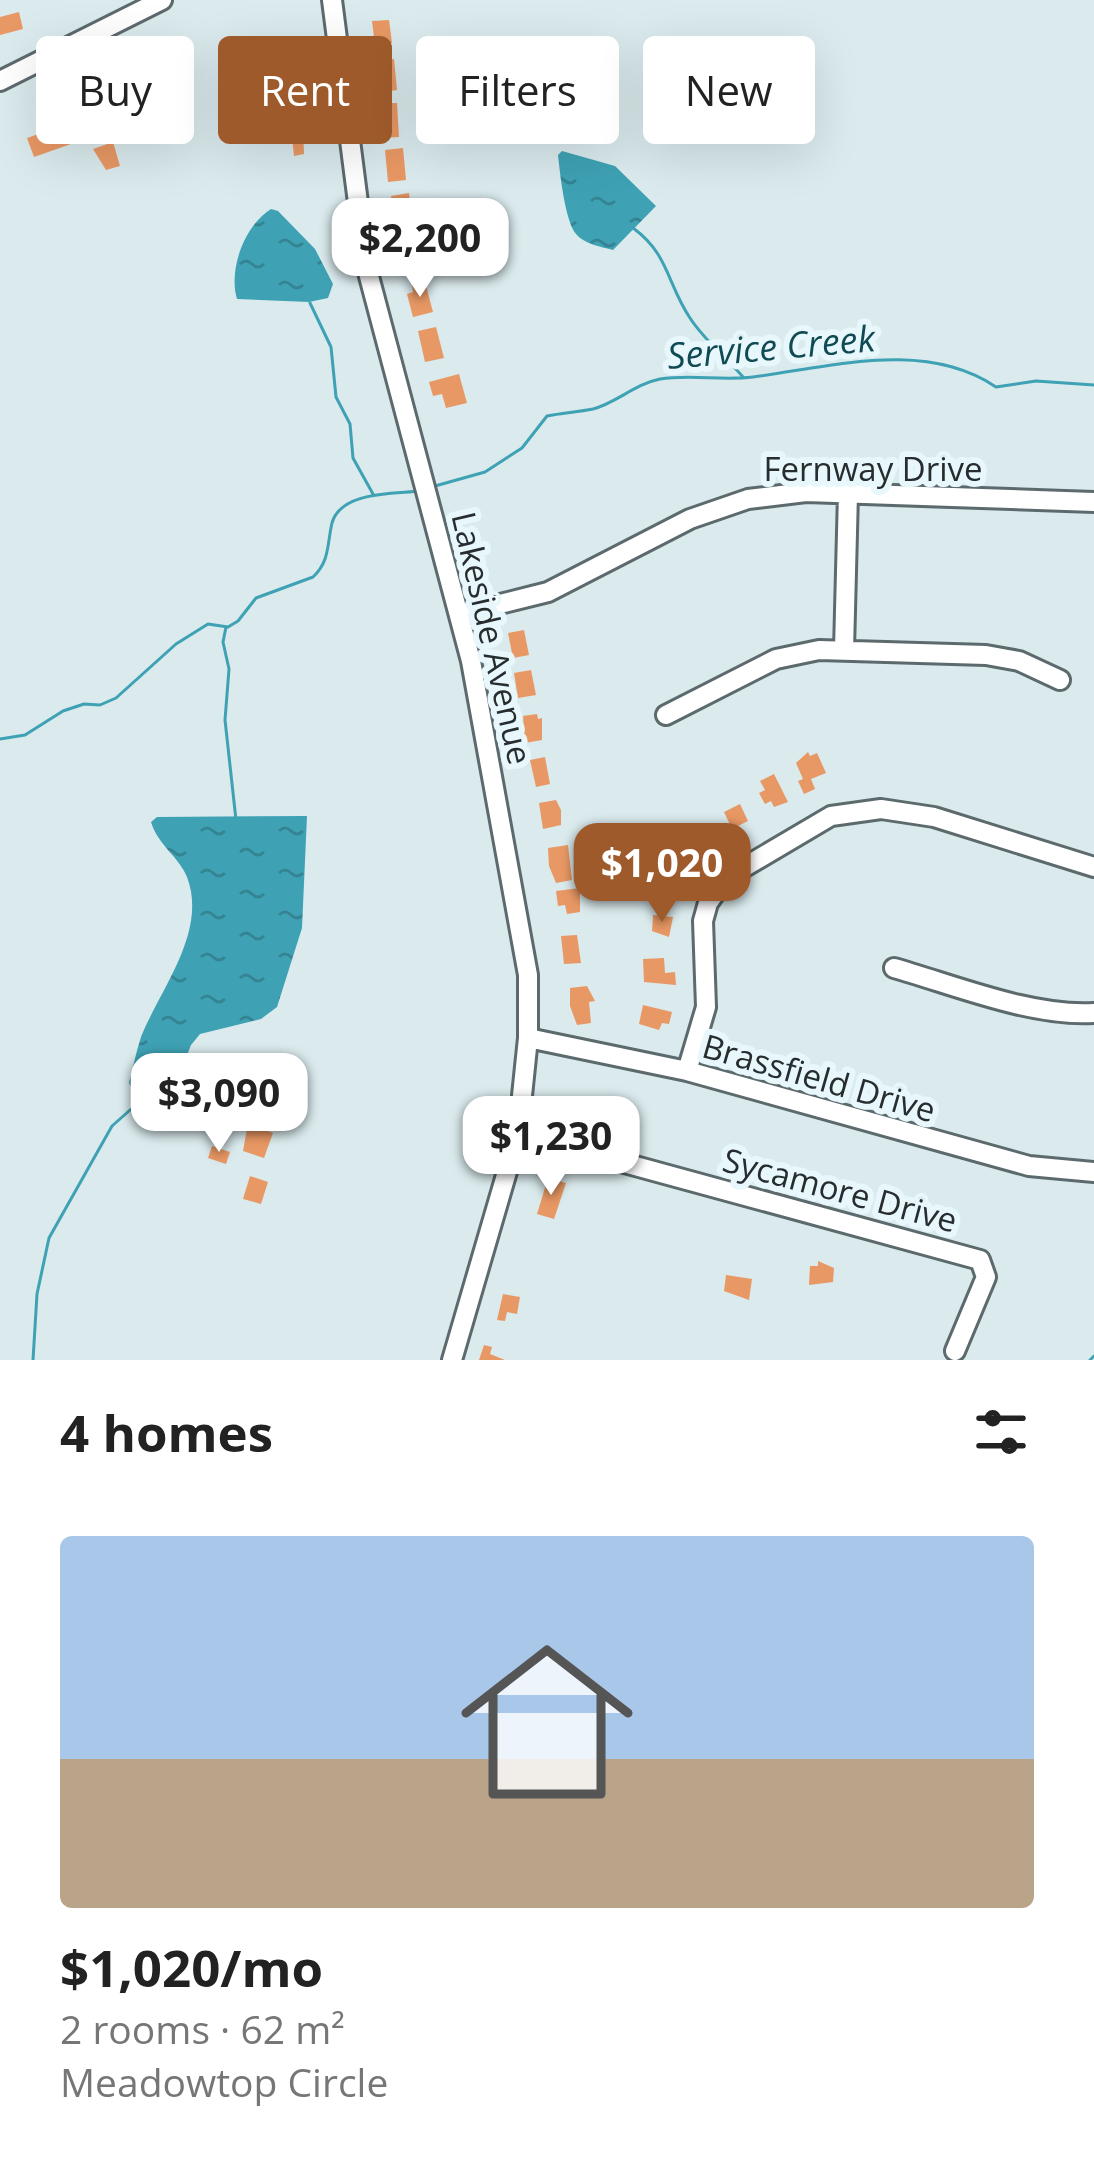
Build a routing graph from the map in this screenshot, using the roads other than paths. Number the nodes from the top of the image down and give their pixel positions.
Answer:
1 (162, 0) edge
2 (332, 0) edge
3 (0, 81) edge
4 (848, 493) junction
5 (1094, 502) edge
6 (460, 614) junction
7 (844, 650) junction
8 (1060, 680) dead end
9 (666, 715) dead end
10 (1094, 867) edge
11 (894, 968) dead end
12 (1094, 1013) edge
13 (528, 1038) junction
14 (687, 1071) junction
15 (518, 1134) junction
16 (1094, 1172) edge
17 (955, 1351) dead end
18 (452, 1360) edge

1 - 3 street
2 - 6 street, Lakeside Avenue
4 - 5 street, Fernway Drive
4 - 6 street, Fernway Drive
4 - 7 street
6 - 13 street, Lakeside Avenue
7 - 8 street
7 - 9 street
10 - 14 street
11 - 12 street
13 - 14 street, Brassfield Drive
13 - 15 street, Lakeside Avenue
14 - 16 street, Brassfield Drive
15 - 17 street, Sycamore Drive
15 - 18 street, Lakeside Avenue

